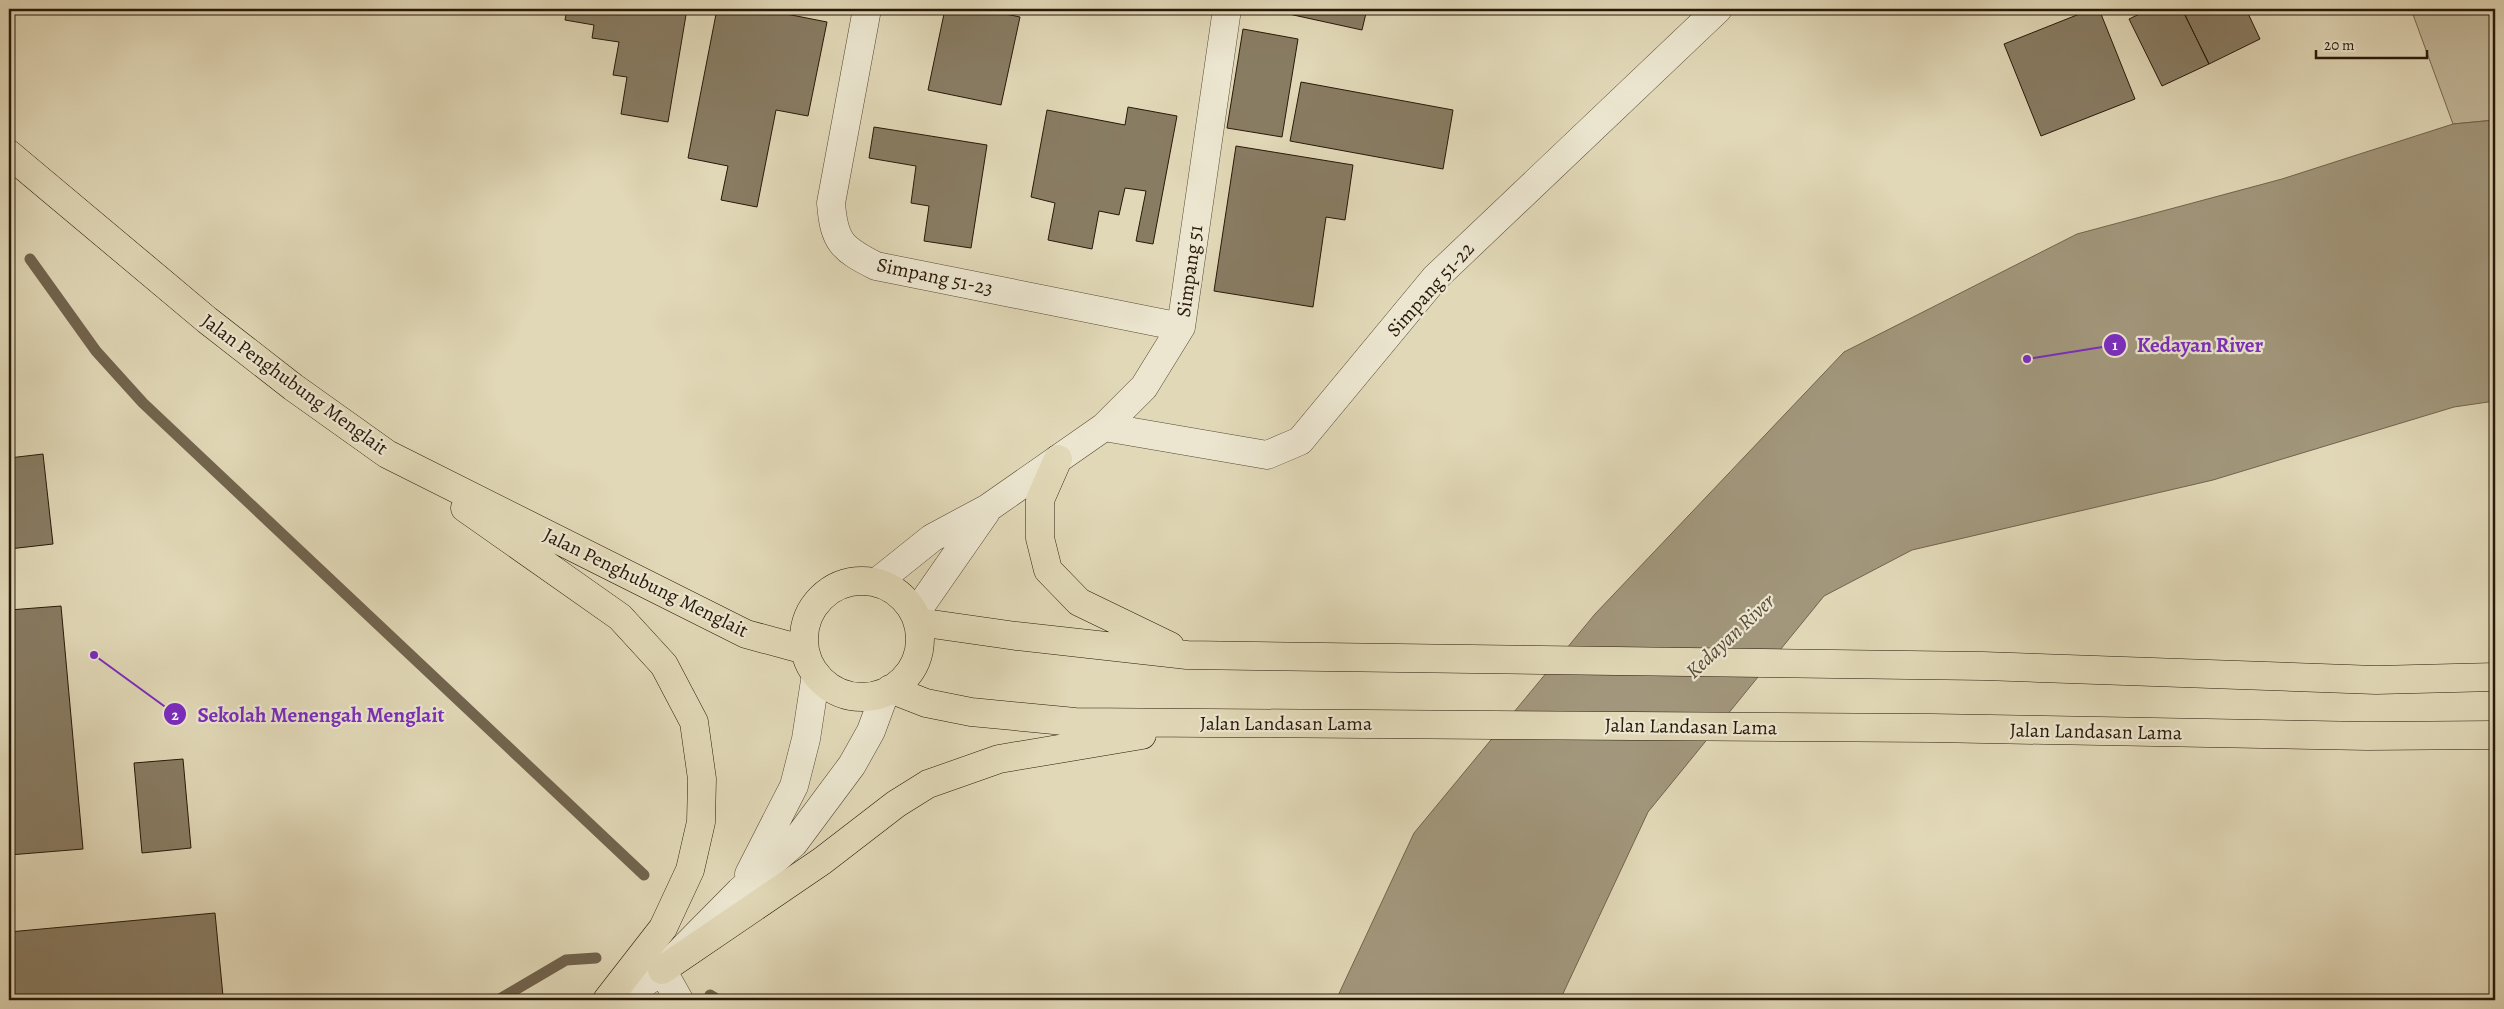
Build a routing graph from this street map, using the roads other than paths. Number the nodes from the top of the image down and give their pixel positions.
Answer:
1 (867, 9) edge
2 (1227, 9) edge
3 (1718, 9) edge
4 (9, 154) edge
5 (1181, 327) junction
6 (1104, 427) junction
7 (387, 454) junction
8 (1058, 459) junction
9 (988, 508) junction
10 (877, 582) junction
11 (917, 618) junction
12 (1187, 655) junction
13 (810, 662) junction
14 (2495, 676) edge
15 (887, 691) junction
16 (1203, 724) junction
17 (2495, 735) edge
18 (740, 891) junction
19 (662, 970) junction
20 (607, 1000) edge
21 (622, 1000) edge
22 (679, 1000) edge

1 - 5 street, Simpang 51-23
2 - 5 street, Simpang 51
3 - 6 street, Simpang 51-22
4 - 7 main road, Jalan Penghubung Menglait
5 - 6 street, Simpang 51
6 - 8 street, Simpang 51
7 - 13 main road, Jalan Penghubung Menglait
7 - 20 main road
8 - 9 street, Simpang 51
8 - 12 main road
9 - 10 street, Simpang 51
9 - 11 street, Simpang 51
10 - 11 main road
10 - 13 main road
11 - 12 main road
11 - 15 main road
12 - 14 main road
13 - 15 main road
13 - 18 street
15 - 16 main road, Jalan Landasan Lama
15 - 18 street
16 - 17 main road, Jalan Landasan Lama
16 - 19 main road
18 - 19 street
19 - 21 street
19 - 22 street

